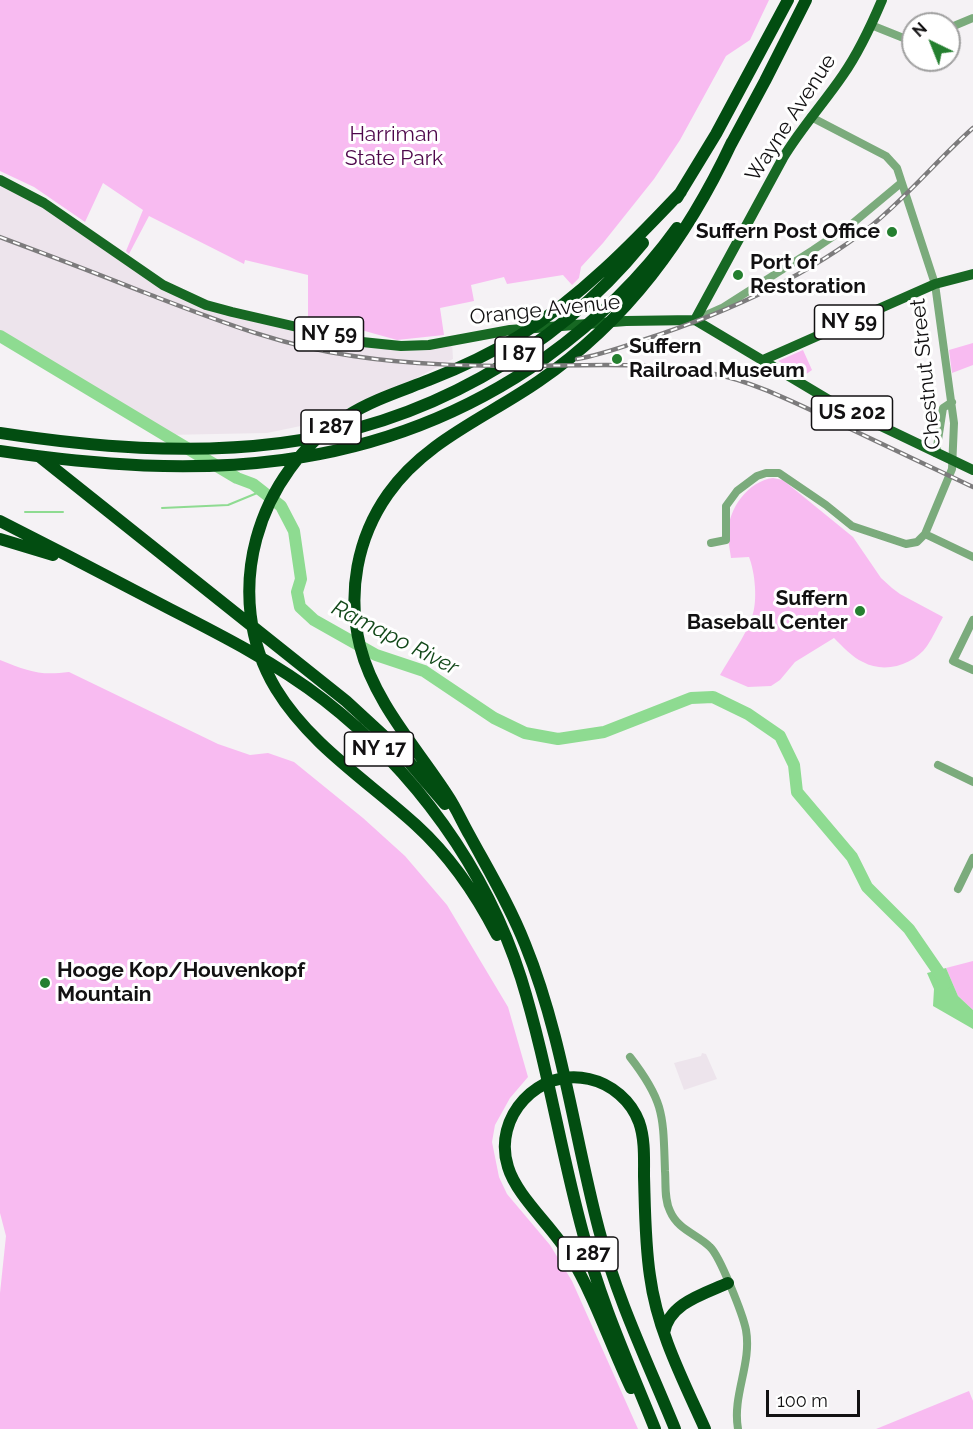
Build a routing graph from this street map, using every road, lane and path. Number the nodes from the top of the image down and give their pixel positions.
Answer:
1 (788, 0) edge
2 (806, 0) edge
3 (882, 0) edge
4 (871, 26) junction
5 (901, 37) edge
6 (811, 117) junction
7 (732, 142) junction
8 (0, 180) edge
9 (901, 183) junction
10 (681, 192) junction
11 (973, 274) edge
12 (935, 284) junction
13 (695, 320) junction
14 (763, 360) junction
15 (952, 402) junction
16 (0, 426) edge
17 (0, 433) edge
18 (0, 451) edge
19 (941, 455) junction
20 (973, 470) edge
21 (0, 521) edge
22 (925, 534) junction
23 (0, 540) edge
24 (711, 543) dead end
25 (973, 557) edge
26 (131, 589) junction
27 (973, 620) edge
28 (973, 670) edge
29 (938, 765) dead end
30 (973, 782) edge
31 (468, 833) junction
32 (973, 858) edge
33 (958, 889) dead end
34 (528, 1001) junction
35 (630, 1057) dead end
36 (728, 1283) junction
37 (651, 1288) junction
38 (684, 1303) junction
39 (664, 1334) junction
40 (654, 1429) edge
41 (676, 1429) edge
42 (705, 1429) edge
43 (738, 1429) edge

1 - 10 highway, I 87
2 - 7 highway, I 87
3 - 4 main road, Wayne Avenue
4 - 5 street
4 - 6 main road, Wayne Avenue
6 - 9 street, Chestnut Street
6 - 13 main road, Wayne Avenue
7 - 18 highway, I 87
7 - 31 highway, I 287
8 - 13 main road, Orange Avenue / NY 59
9 - 12 street, Chestnut Street
9 - 13 street
10 - 17 highway, I 87
10 - 34 highway, I 287
11 - 12 main road, NY 59
12 - 14 main road, NY 59
12 - 15 street, Chestnut Street
13 - 14 main road, US 202
14 - 19 main road, US 202
15 - 19 street
15 - 22 street, Chestnut Street
16 - 31 highway, NY 17
19 - 20 main road, US 202
21 - 26 highway, NY 17
22 - 24 street
22 - 25 street
23 - 26 highway
26 - 34 highway, NY 17
27 - 28 street
29 - 30 street
31 - 41 highway, I 287
32 - 33 street
34 - 40 highway, I 287
35 - 36 street
36 - 38 highway
36 - 43 street
37 - 38 highway
37 - 39 highway
37 - 40 highway
38 - 39 highway
39 - 42 highway

